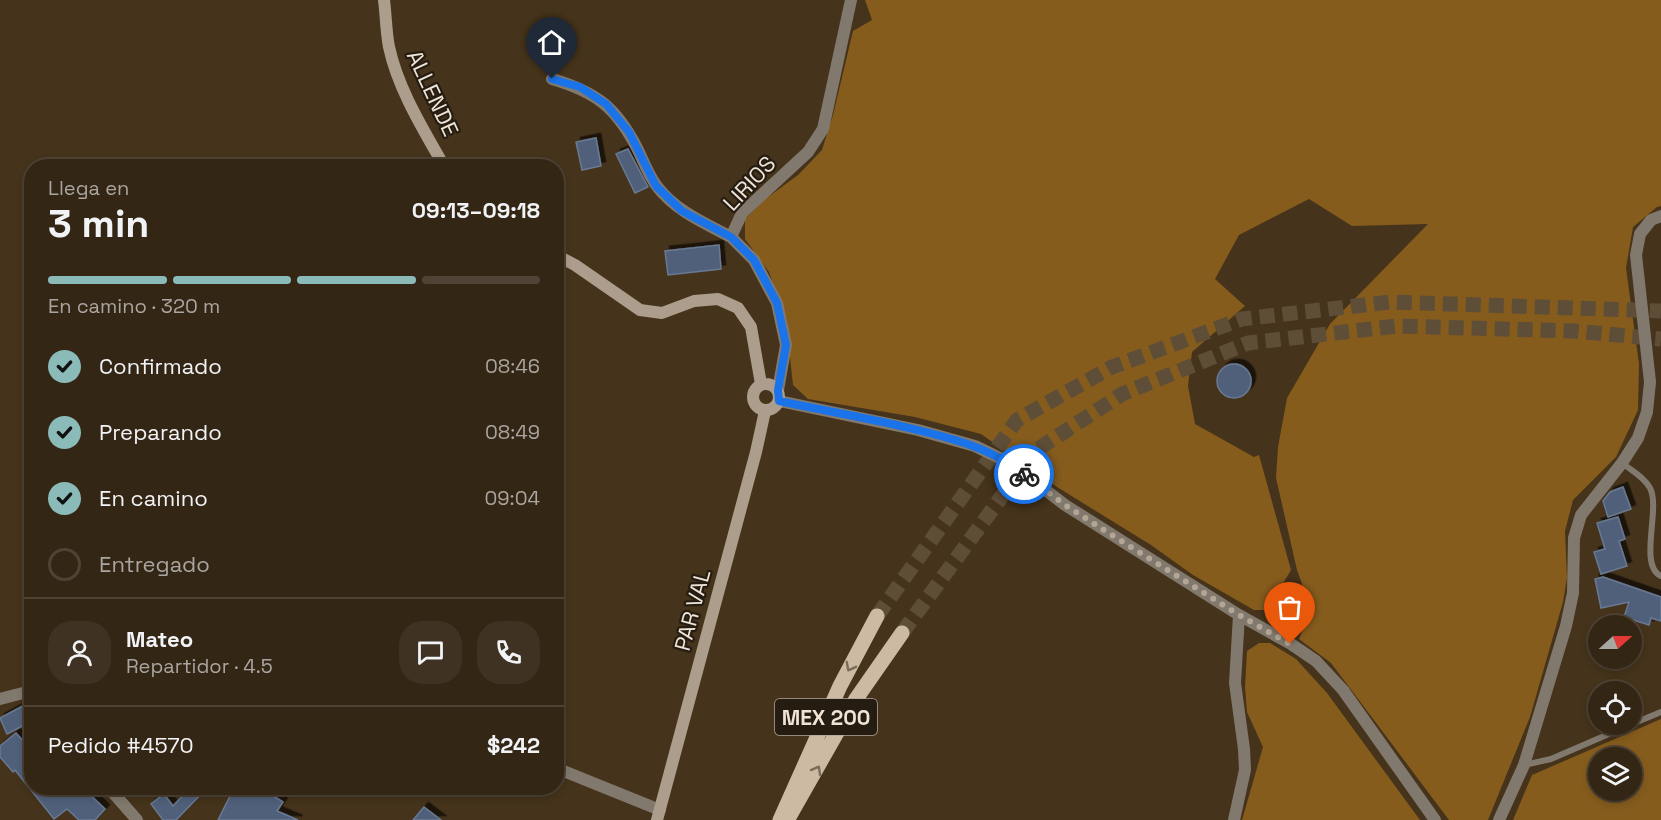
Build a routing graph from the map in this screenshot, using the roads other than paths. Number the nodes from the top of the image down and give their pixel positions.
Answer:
1 (384, 0) edge
2 (852, 0) edge
3 (552, 79) dead end
4 (440, 159) edge
5 (1661, 216) edge
6 (731, 237) junction
7 (564, 259) edge
8 (761, 384) junction
9 (778, 395) junction
10 (765, 411) junction
11 (1622, 463) junction
12 (1661, 576) edge
13 (1239, 615) junction
14 (877, 616) tunnel mouth
15 (902, 633) tunnel mouth
16 (24, 693) edge
17 (0, 699) edge
18 (1661, 712) edge
19 (1642, 720) edge
20 (1607, 735) edge
21 (1524, 765) junction
22 (564, 772) edge
23 (115, 795) edge
24 (658, 815) edge
25 (138, 820) edge
26 (780, 820) edge
27 (787, 820) edge
28 (1234, 820) edge
29 (1435, 820) edge
30 (1499, 820) edge

1 - 4 street, ALLENDE
2 - 6 street, LIRIOS
3 - 6 street
5 - 11 street
6 - 9 street, LIRIOS
7 - 8 street
8 - 9 street
8 - 10 street
9 - 10 street
9 - 13 street
10 - 24 street, PAR VAL
11 - 12 lane
11 - 21 street
13 - 28 street
13 - 29 street
14 -> 26 main road, MEX 200
27 -> 15 main road, MEX 200
16 - 17 street
18 - 19 lane
20 - 21 lane
21 - 30 street
22 - 24 street
23 - 25 street

